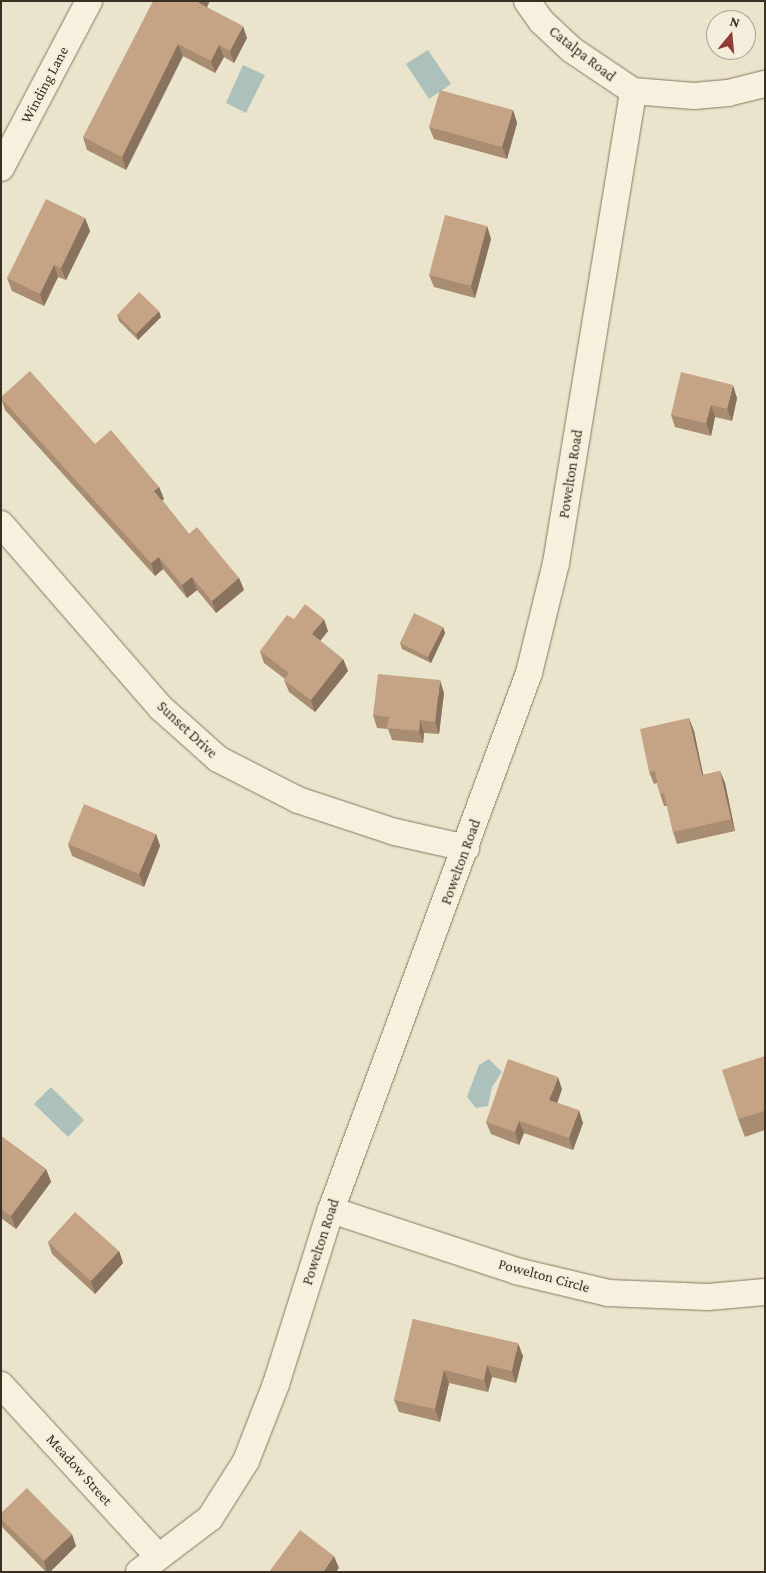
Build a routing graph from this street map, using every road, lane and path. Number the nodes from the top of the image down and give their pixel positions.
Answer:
1 (89, 1) edge
2 (527, 1) edge
3 (765, 84) edge
4 (633, 91) junction
5 (1, 168) edge
6 (1, 524) edge
7 (466, 848) junction
8 (331, 1210) junction
9 (765, 1292) edge
10 (1, 1385) edge
11 (148, 1564) edge

1 - 5 street, Winding Lane
2 - 4 street, Catalpa Road
3 - 4 street, Catalpa Road
4 - 7 street, Powelton Road
6 - 7 street, Sunset Drive
7 - 8 street, Powelton Road
8 - 9 street, Powelton Circle
8 - 11 street, Powelton Road
10 - 11 street, Meadow Street

